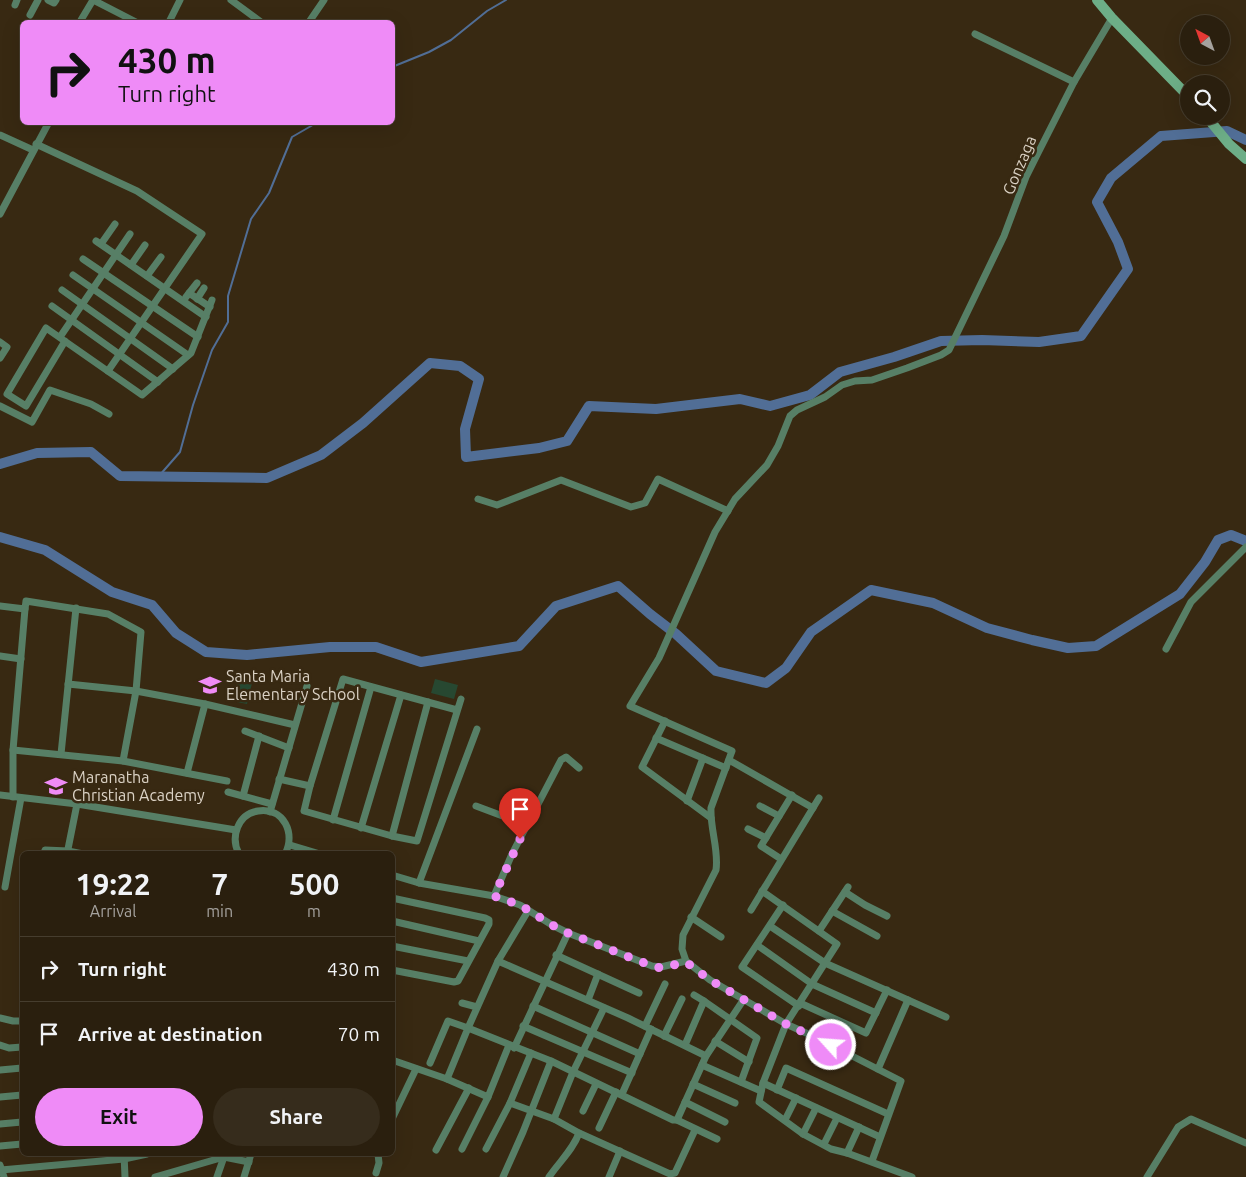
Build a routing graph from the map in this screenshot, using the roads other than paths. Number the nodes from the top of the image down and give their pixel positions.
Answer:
1 (38, 0) edge
2 (48, 0) edge
3 (56, 0) edge
4 (93, 0) edge
5 (180, 0) edge
6 (231, 0) edge
7 (324, 0) edge
8 (1097, 0) edge
9 (30, 15) dead end
10 (1112, 18) junction
11 (81, 20) edge
12 (132, 20) edge
13 (169, 20) edge
14 (258, 20) edge
15 (310, 20) edge
16 (975, 34) dead end
17 (1074, 82) junction
18 (1180, 88) edge
19 (47, 125) edge
20 (1214, 125) edge
21 (0, 135) edge
22 (35, 147) junction
23 (1246, 159) edge
24 (0, 214) edge
25 (115, 224) dead end
26 (130, 234) dead end
27 (145, 245) dead end
28 (116, 255) junction
29 (161, 257) dead end
30 (84, 259) dead end
31 (131, 265) junction
32 (104, 273) junction
33 (73, 275) dead end
34 (147, 276) junction
35 (197, 283) dead end
36 (204, 288) dead end
37 (93, 289) junction
38 (166, 289) junction
39 (62, 290) dead end
40 (189, 293) junction
41 (196, 298) junction
42 (183, 301) junction
43 (82, 305) junction
44 (52, 306) dead end
45 (153, 306) junction
46 (206, 317) junction
47 (72, 320) junction
48 (142, 323) junction
49 (198, 337) junction
50 (63, 339) junction
51 (131, 339) junction
52 (0, 342) edge
53 (120, 354) junction
54 (188, 355) junction
55 (0, 358) edge
56 (173, 369) junction
57 (108, 371) junction
58 (158, 382) junction
59 (0, 406) edge
60 (109, 414) dead end
61 (478, 499) dead end
62 (728, 511) junction
63 (1246, 547) edge
64 (0, 606) edge
65 (76, 608) junction
66 (25, 609) junction
67 (1166, 649) dead end
68 (0, 656) edge
69 (21, 659) junction
70 (68, 684) junction
71 (306, 686) dead end
72 (371, 687) junction
73 (136, 691) junction
74 (401, 695) junction
75 (462, 700) dead end
76 (428, 702) junction
77 (205, 704) junction
78 (457, 710) junction
79 (665, 721) junction
80 (295, 726) junction
81 (477, 729) dead end
82 (245, 731) dead end
83 (259, 736) junction
84 (656, 738) junction
85 (289, 748) junction
86 (14, 750) junction
87 (61, 754) junction
88 (703, 758) junction
89 (729, 760) junction
90 (123, 761) junction
91 (579, 768) dead end
92 (726, 768) junction
93 (187, 772) junction
94 (279, 779) junction
95 (227, 781) dead end
96 (310, 786) junction
97 (228, 792) dead end
98 (0, 795) edge
99 (792, 795) junction
100 (243, 796) junction
101 (13, 797) junction
102 (21, 798) junction
103 (820, 798) dead end
104 (687, 801) junction
105 (77, 804) junction
106 (272, 804) junction
107 (476, 806) dead end
108 (760, 806) dead end
109 (813, 808) junction
110 (270, 812) junction
111 (779, 816) junction
112 (711, 818) junction
113 (333, 820) junction
114 (527, 825) junction
115 (361, 828) junction
116 (748, 828) dead end
117 (236, 830) junction
118 (392, 836) junction
119 (766, 838) junction
120 (290, 845) junction
121 (67, 851) edge
122 (238, 851) edge
123 (287, 851) edge
124 (310, 851) edge
125 (781, 859) junction
126 (395, 876) edge
127 (419, 883) junction
128 (5, 888) dead end
129 (762, 891) junction
130 (494, 896) junction
131 (395, 899) edge
132 (783, 905) junction
133 (751, 910) dead end
134 (528, 911) junction
135 (832, 911) junction
136 (887, 916) dead end
137 (691, 917) junction
138 (395, 922) edge
139 (770, 926) junction
140 (819, 931) junction
141 (568, 933) junction
142 (878, 936) dead end
143 (721, 937) dead end
144 (479, 940) junction
145 (756, 946) junction
146 (395, 947) edge
147 (556, 955) junction
148 (468, 961) junction
149 (498, 961) junction
150 (686, 962) junction
151 (825, 962) junction
152 (395, 971) edge
153 (598, 974) junction
154 (544, 982) junction
155 (665, 984) dead end
156 (812, 984) junction
157 (887, 990) junction
158 (639, 993) dead end
159 (694, 995) dead end
160 (682, 999) dead end
161 (744, 999) junction
162 (588, 1000) junction
163 (908, 1000) junction
164 (704, 1001) junction
165 (462, 1003) dead end
166 (800, 1004) junction
167 (533, 1006) junction
168 (477, 1007) junction
169 (604, 1008) junction
170 (876, 1013) junction
171 (946, 1017) dead end
172 (0, 1018) edge
173 (729, 1019) junction
174 (20, 1021) edge
175 (786, 1024) junction
176 (523, 1026) junction
177 (468, 1028) junction
178 (648, 1028) junction
179 (592, 1032) junction
180 (664, 1036) junction
181 (715, 1042) junction
182 (0, 1045) edge
183 (685, 1045) junction
184 (512, 1046) junction
185 (20, 1047) edge
186 (583, 1052) junction
187 (531, 1053) junction
188 (640, 1054) junction
189 (706, 1056) junction
190 (395, 1061) edge
191 (551, 1061) junction
192 (749, 1062) junction
193 (430, 1063) dead end
194 (702, 1065) junction
195 (20, 1068) edge
196 (416, 1069) junction
197 (878, 1069) junction
198 (0, 1070) edge
199 (573, 1072) junction
200 (632, 1073) junction
201 (447, 1079) junction
202 (740, 1082) junction
203 (763, 1083) junction
204 (596, 1084) junction
205 (693, 1084) junction
206 (469, 1088) junction
207 (777, 1090) junction
208 (761, 1092) junction
209 (619, 1093) junction
210 (20, 1095) edge
211 (0, 1097) edge
212 (488, 1098) junction
213 (796, 1098) junction
214 (685, 1102) junction
215 (510, 1103) junction
216 (735, 1103) dead end
217 (816, 1108) junction
218 (531, 1111) junction
219 (583, 1111) dead end
220 (395, 1113) edge
221 (888, 1114) junction
222 (837, 1118) junction
223 (554, 1119) junction
224 (677, 1120) junction
225 (785, 1120) junction
226 (20, 1122) edge
227 (725, 1122) dead end
228 (0, 1124) edge
229 (859, 1127) junction
230 (599, 1128) dead end
231 (696, 1130) junction
232 (579, 1133) junction
233 (803, 1134) junction
234 (880, 1137) junction
235 (718, 1139) dead end
236 (1246, 1143) edge
237 (20, 1144) edge
238 (824, 1144) junction
239 (0, 1146) edge
240 (462, 1149) dead end
241 (486, 1149) dead end
242 (436, 1150) dead end
243 (620, 1151) junction
244 (847, 1153) junction
245 (124, 1156) edge
246 (221, 1156) edge
247 (224, 1156) edge
248 (227, 1156) edge
249 (250, 1156) edge
250 (378, 1156) edge
251 (872, 1161) junction
252 (248, 1162) junction
253 (2, 1170) edge
254 (376, 1173) dead end
255 (125, 1177) edge
256 (154, 1177) edge
257 (216, 1177) edge
258 (244, 1177) edge
259 (503, 1177) edge
260 (550, 1177) edge
261 (609, 1177) edge
262 (912, 1177) edge
263 (1147, 1177) edge

1 - 9 street
2 - 3 street
4 - 11 street
4 - 12 street
5 - 13 street
6 - 14 street
7 - 15 street
8 - 10 street
10 - 17 street, Gonzaga
10 - 18 street
16 - 17 street
17 - 62 street, Gonzaga
19 - 22 street
20 - 23 street
21 - 22 street
22 - 24 street
22 - 38 street
25 - 28 street
26 - 28 street
27 - 31 street
28 - 31 street
28 - 32 street
29 - 34 street
30 - 32 street
31 - 34 street
32 - 37 street
32 - 45 street
33 - 37 street
34 - 38 street
35 - 40 street
36 - 41 street
37 - 43 street
37 - 48 street
38 - 42 street
38 - 45 street
39 - 43 street
40 - 41 street
40 - 42 street
41 - 46 street
42 - 46 street
43 - 47 street
43 - 51 street
44 - 47 street
45 - 48 street
45 - 49 street
46 - 49 street
47 - 50 street
47 - 53 street
48 - 51 street
48 - 54 street
49 - 54 street
50 - 50 street
50 - 57 street
51 - 53 street
51 - 56 street
52 - 55 street
53 - 57 street
53 - 58 street
54 - 56 street
56 - 58 street
57 - 58 street
59 - 60 street
61 - 62 street
62 - 79 street
63 - 67 street
64 - 66 street
65 - 66 street
65 - 70 street
65 - 73 street
66 - 69 street
68 - 69 street
69 - 86 street
70 - 73 street
70 - 87 street
71 - 80 street
72 - 74 street
72 - 96 street
72 - 113 street
73 - 77 street
73 - 90 street
74 - 76 street
74 - 115 street
75 - 78 street
76 - 78 street
76 - 118 street
77 - 80 street
77 - 93 street
78 - 118 street
79 - 84 street
79 - 89 street
80 - 85 street
81 - 127 street
82 - 83 street
83 - 85 street
83 - 100 street
84 - 88 street
84 - 104 street
85 - 94 street
86 - 87 street
86 - 101 street
87 - 90 street
88 - 92 street
88 - 104 street
89 - 92 street
89 - 99 street
90 - 93 street
91 - 114 street
92 - 112 street
93 - 95 street
94 - 96 street
94 - 106 street
96 - 113 street
97 - 100 street
98 - 101 street
99 - 109 street
99 - 111 street
100 - 106 street
101 - 102 street
102 - 105 street
102 - 128 street
103 - 109 street
104 - 112 street
105 - 117 street
105 - 121 street
106 - 110 street
107 - 114 street
108 - 111 street
109 - 125 street
110 - 117 street
110 - 120 street
111 - 119 street
112 - 137 street
113 - 115 street
114 - 130 street
115 - 118 street
116 - 119 street
117 - 122 street
119 - 125 street
120 - 123 street
120 - 124 street
125 - 129 street
126 - 127 street
127 - 130 street
129 - 132 street
129 - 133 street
130 - 134 street
131 - 144 street
132 - 139 street
132 - 140 street
134 - 141 street
134 - 149 street
135 - 136 street
135 - 140 street
135 - 142 street
137 - 143 street
137 - 150 street
138 - 144 street
139 - 145 street
139 - 151 street
140 - 151 street
141 - 147 street
141 - 150 street
144 - 148 street
145 - 156 street
145 - 166 street
146 - 148 street
147 - 153 street
147 - 154 street
148 - 152 street
149 - 154 street
149 - 168 street
150 - 161 street
151 - 156 street
151 - 157 street
153 - 158 street
153 - 162 street
154 - 162 street
154 - 167 street
155 - 178 street
156 - 166 street
156 - 170 street
157 - 163 street
157 - 170 street
159 - 164 street
160 - 180 street
161 - 173 street
161 - 175 street
162 - 169 street
163 - 171 street
163 - 197 street
164 - 173 street
164 - 183 street
165 - 168 street
166 - 170 street
166 - 175 street
167 - 176 street
167 - 179 street
168 - 177 street
169 - 178 street
169 - 179 street
172 - 174 street
173 - 181 street
173 - 192 street
175 - 197 street
175 - 203 street
176 - 184 street
176 - 186 street
177 - 184 street
177 - 193 street
177 - 201 street
178 - 180 street
178 - 188 street
179 - 186 street
179 - 188 street
180 - 183 street
181 - 189 street
181 - 192 street
182 - 185 street
183 - 189 street
184 - 187 street
184 - 212 street
186 - 199 street
186 - 200 street
187 - 191 street
187 - 215 street
188 - 200 street
189 - 194 street
190 - 196 street
191 - 199 street
191 - 218 street
192 - 202 street
194 - 202 street
194 - 205 street
195 - 198 street
196 - 201 street
196 - 220 street
197 - 221 street
199 - 204 street
199 - 223 street
200 - 209 street
201 - 206 street
202 - 208 street
203 - 207 street
203 - 208 street
204 - 209 street
204 - 219 street
205 - 214 street
205 - 216 street
206 - 212 street
206 - 242 street
207 - 213 street
207 - 221 street
208 - 225 street
209 - 224 street
209 - 230 street
210 - 211 street
212 - 240 street
213 - 217 street
213 - 225 street
214 - 224 street
214 - 227 street
215 - 218 street
215 - 241 street
217 - 222 street
217 - 233 street
218 - 223 street
218 - 259 street
221 - 234 street
222 - 229 street
222 - 238 street
223 - 232 street
224 - 231 street
225 - 233 street
226 - 228 street
229 - 234 street
229 - 244 street
231 - 235 street
231 - 243 street
232 - 243 street
232 - 260 street
233 - 238 street
234 - 251 street
236 - 263 street
237 - 239 street
238 - 244 street
243 - 261 street
244 - 251 street
245 - 253 street
245 - 255 street
246 - 256 street
247 - 257 street
248 - 252 street
249 - 252 street
250 - 254 street
251 - 262 street
252 - 258 street

